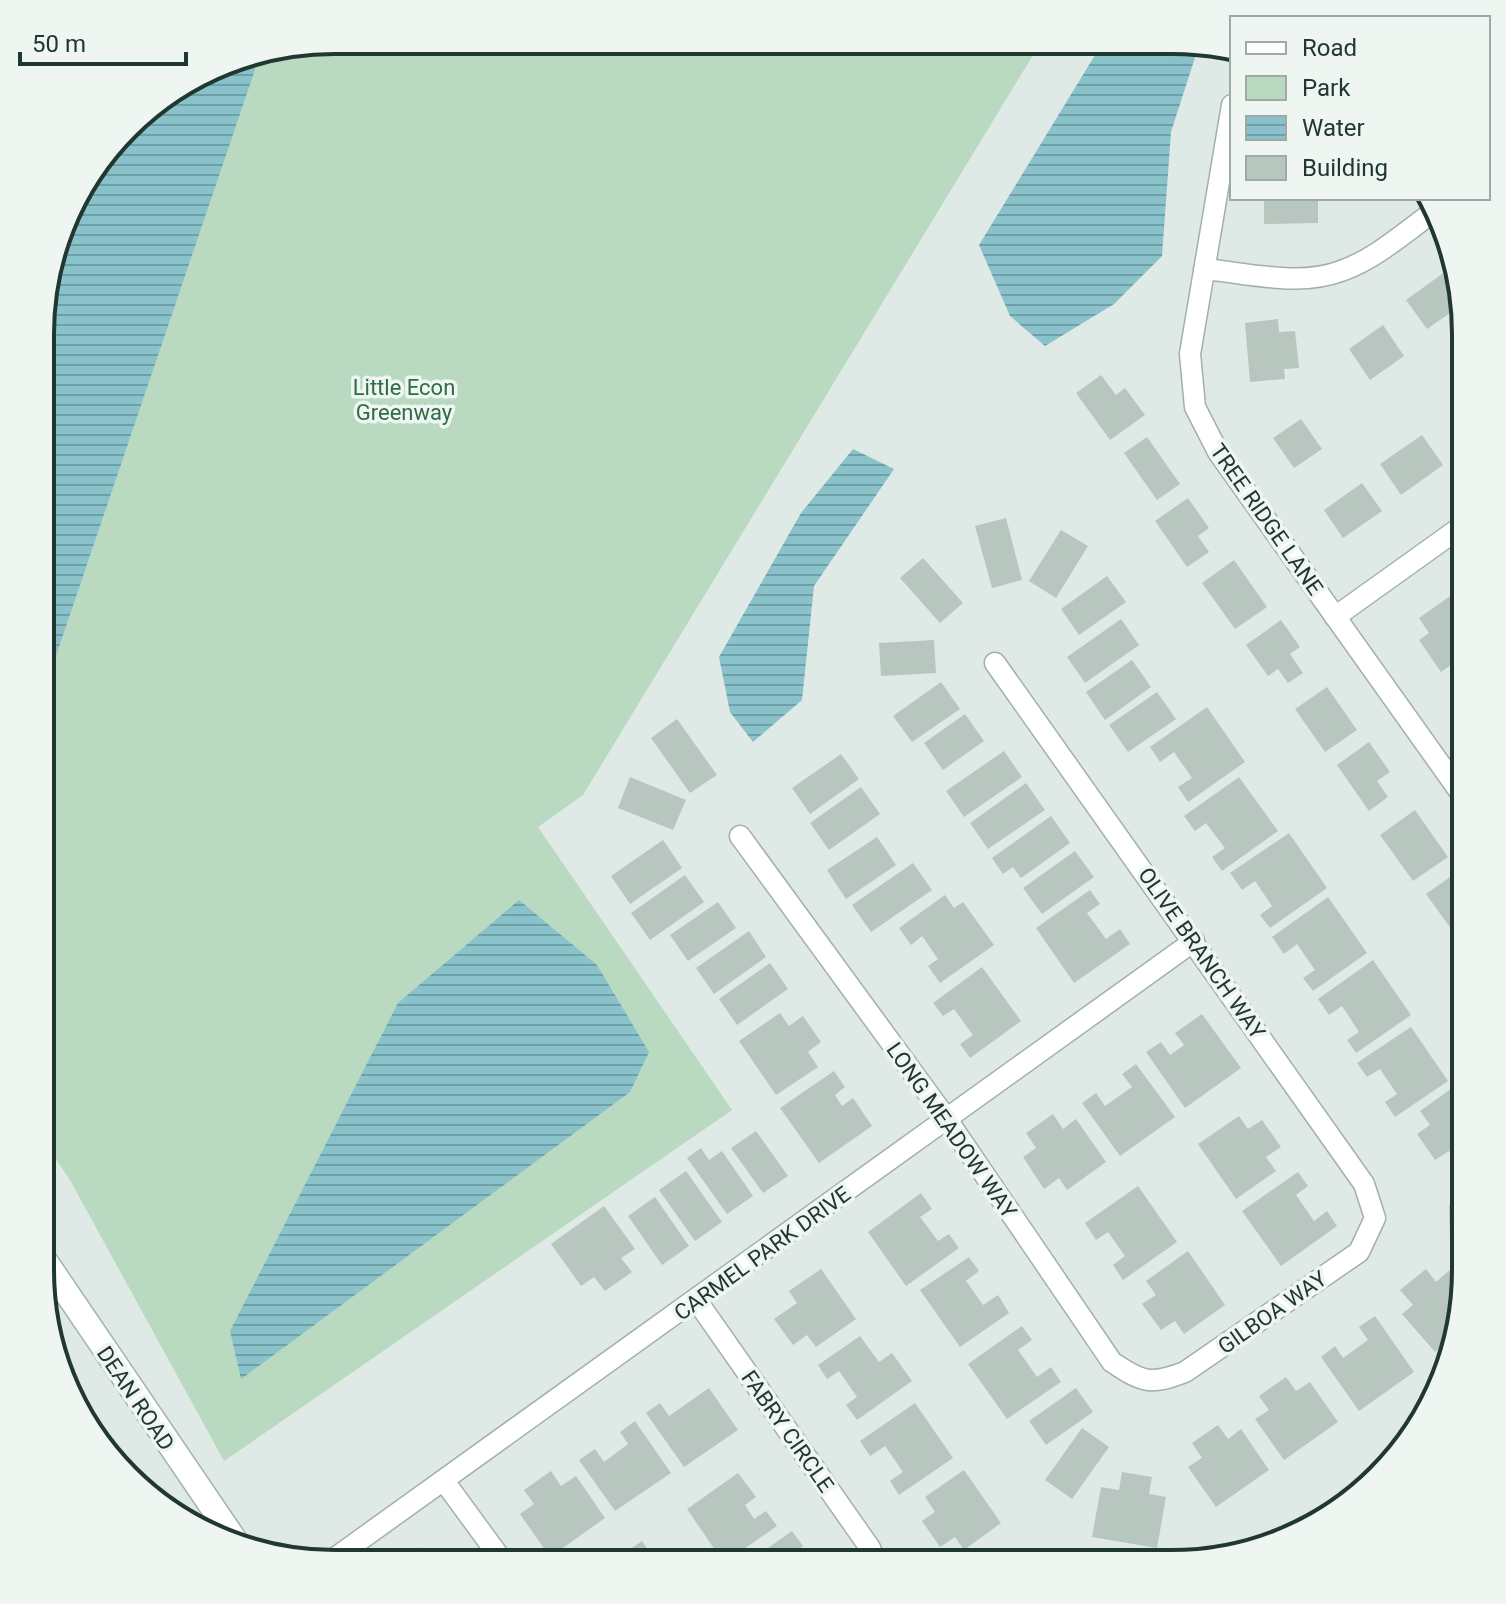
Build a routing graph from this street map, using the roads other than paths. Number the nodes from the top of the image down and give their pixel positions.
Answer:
1 (1230, 117) edge
2 (1426, 217) edge
3 (1204, 269) junction
4 (1451, 534) edge
5 (1335, 617) junction
6 (995, 663) dead end
7 (1451, 779) edge
8 (740, 836) dead end
9 (1194, 941) junction
10 (946, 1118) junction
11 (1359, 1252) joint
12 (55, 1276) edge
13 (697, 1301) junction
14 (1185, 1372) joint
15 (444, 1481) junction
16 (227, 1529) edge
17 (348, 1549) edge
18 (494, 1549) edge
19 (870, 1549) edge

1 - 3 street, TREE RIDGE LANE
2 - 3 street
3 - 5 street, TREE RIDGE LANE
4 - 5 street
5 - 7 street, TREE RIDGE LANE
6 - 9 street, OLIVE BRANCH WAY
8 - 10 street, LONG MEADOW WAY
9 - 10 street, CARMEL PARK DRIVE
9 - 11 street, OLIVE BRANCH WAY
10 - 13 street, CARMEL PARK DRIVE
10 - 14 street, LONG MEADOW WAY
11 - 14 street, GILBOA WAY
12 - 16 main road, DEAN ROAD
13 - 15 street, CARMEL PARK DRIVE
13 - 19 street, FABRY CIRCLE
15 - 17 street, CARMEL PARK DRIVE
15 - 18 street

